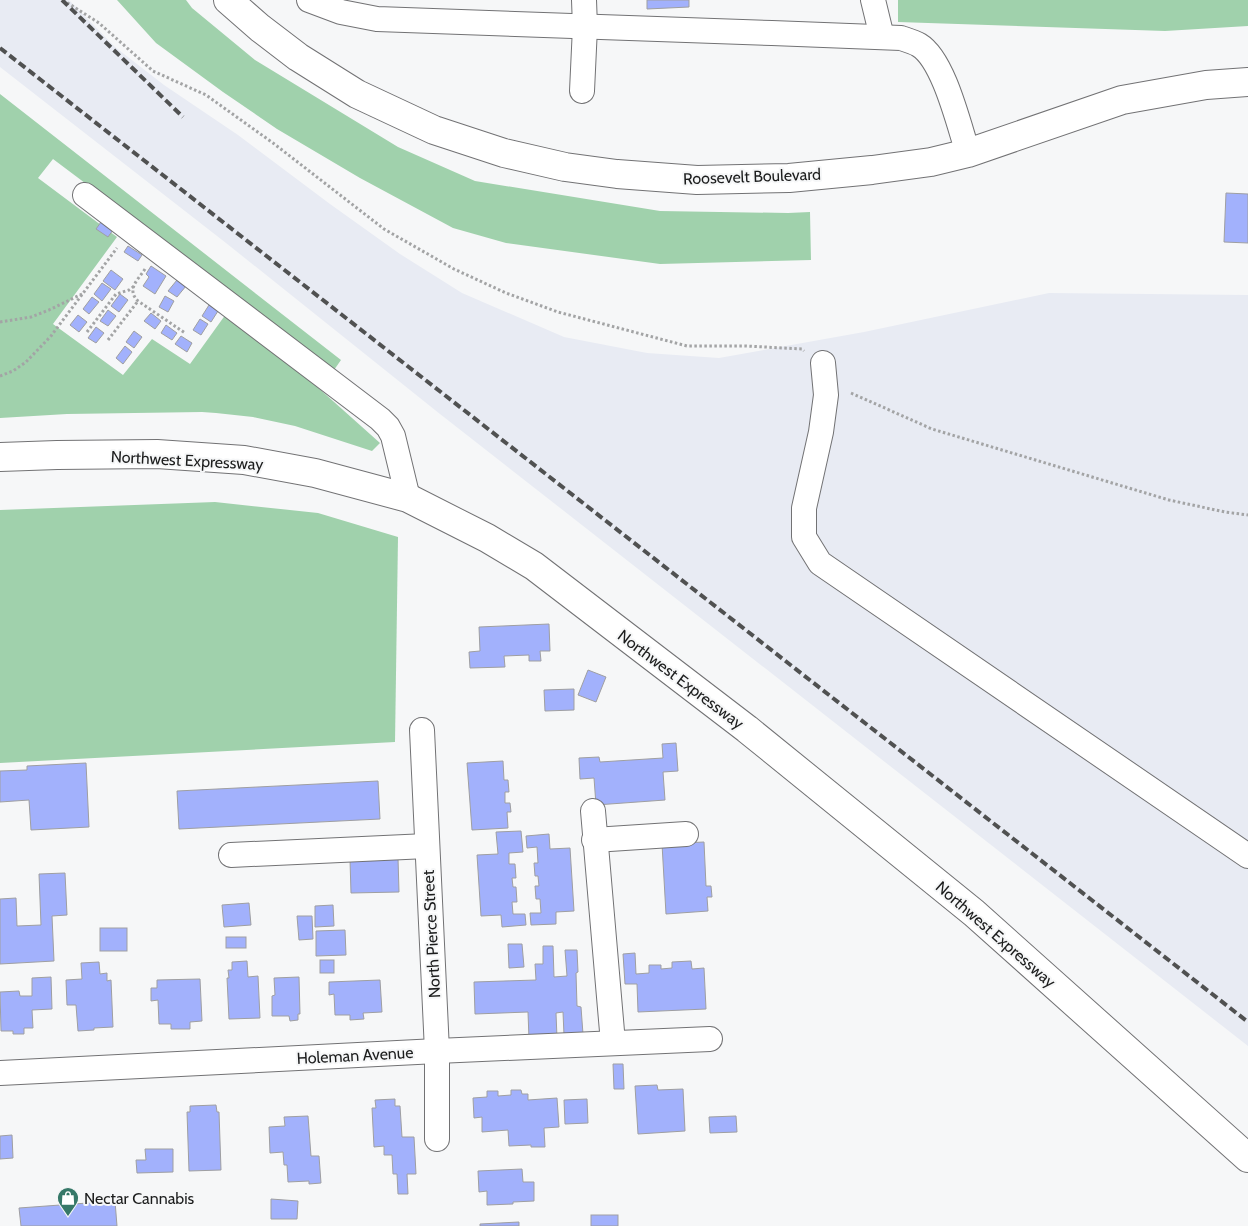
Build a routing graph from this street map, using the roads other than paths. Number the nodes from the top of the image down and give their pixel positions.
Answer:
1 (228, 0) edge
2 (309, 0) edge
3 (584, 0) edge
4 (873, 0) edge
5 (586, 27) junction
6 (882, 37) junction
7 (1248, 82) edge
8 (582, 91) dead end
9 (968, 153) junction
10 (85, 195) dead end
11 (823, 363) road end
12 (0, 457) edge
13 (408, 498) junction
14 (422, 730) dead end
15 (593, 811) dead end
16 (686, 834) dead end
17 (594, 840) junction
18 (427, 846) junction
19 (230, 856) dead end
20 (1248, 856) edge
21 (710, 1039) dead end
22 (613, 1043) junction
23 (437, 1051) junction
24 (0, 1074) edge
25 (437, 1139) dead end
26 (1248, 1158) edge

1 - 9 main road, Roosevelt Boulevard
2 - 5 street
3 - 5 street
4 - 6 street
5 - 6 street
5 - 8 street
6 - 9 street
7 - 9 main road, Roosevelt Boulevard
10 - 13 street
11 - 20 street
12 - 13 main road, Northwest Expressway
13 - 26 main road, Northwest Expressway
14 - 18 street, North Pierce Street
15 - 17 street
16 - 17 street
17 - 22 street
18 - 19 street
18 - 23 street, North Pierce Street
21 - 22 street, Holeman Avenue
22 - 23 street, Holeman Avenue
23 - 24 street, Holeman Avenue
23 - 25 street, North Pierce Street

